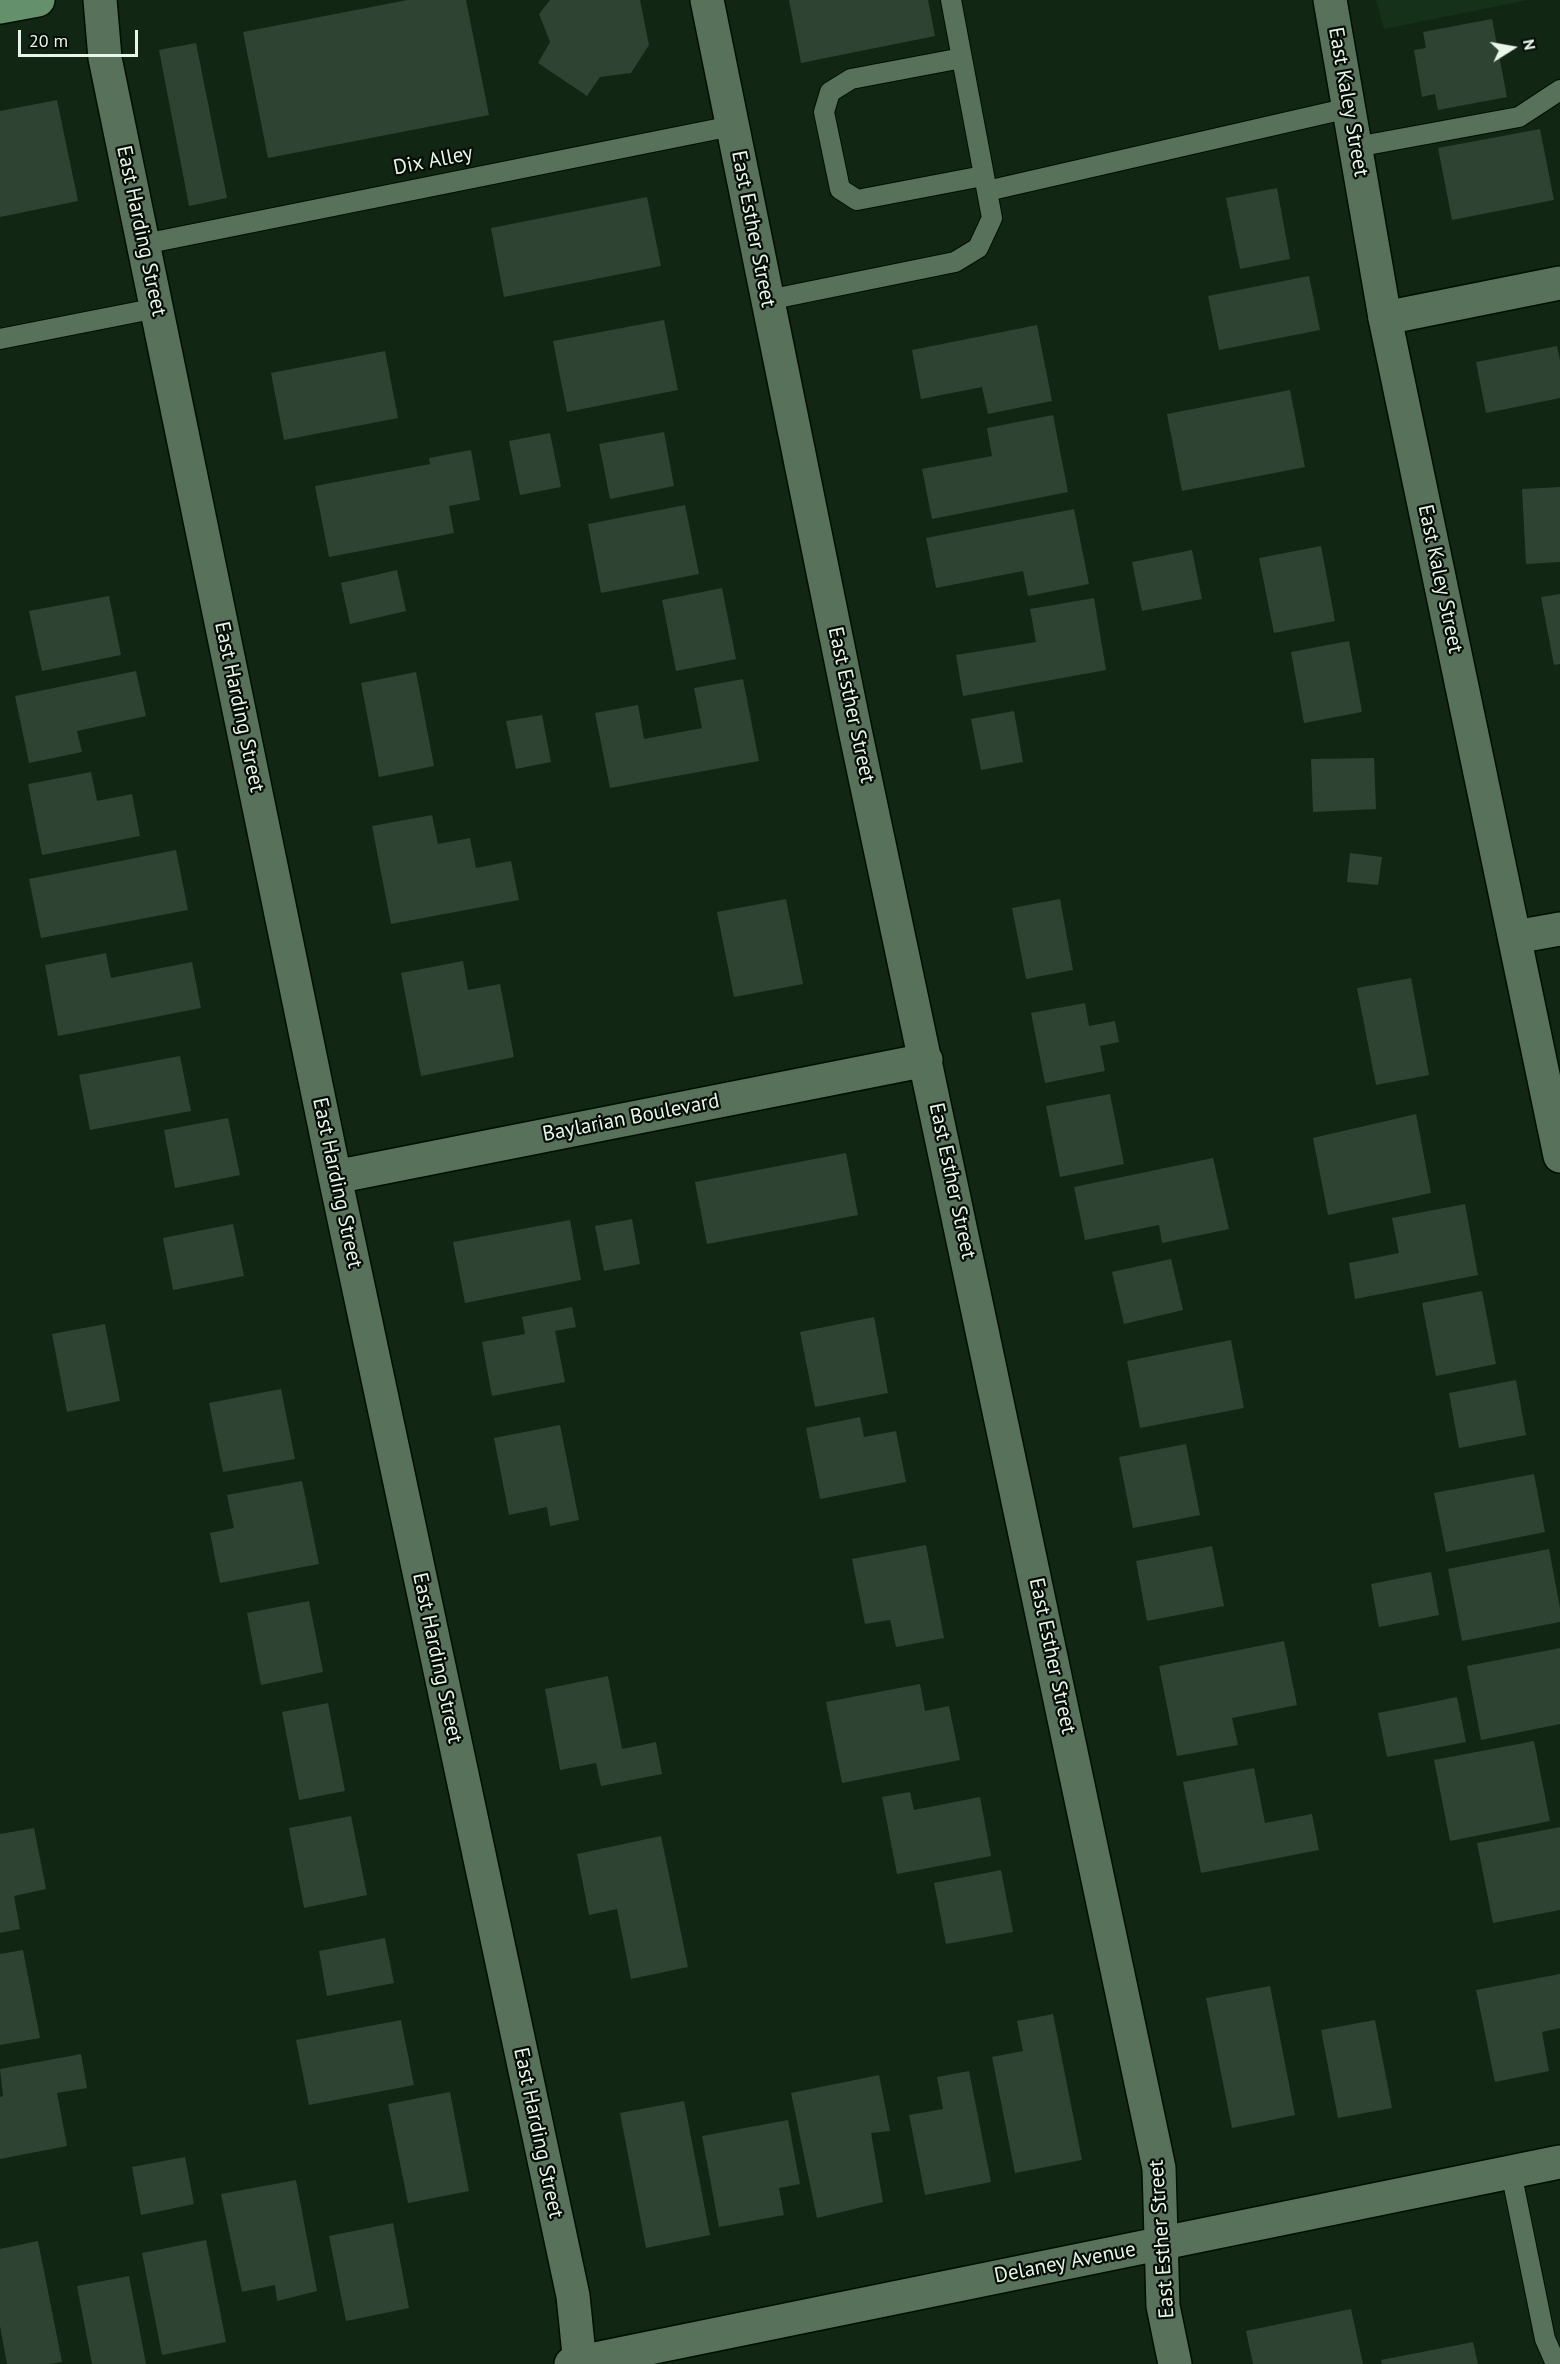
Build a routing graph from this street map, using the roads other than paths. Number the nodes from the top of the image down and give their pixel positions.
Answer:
1 (38, 0) edge
2 (100, 0) edge
3 (706, 0) edge
4 (951, 0) edge
5 (1330, 0) edge
6 (0, 8) edge
7 (962, 58) junction
8 (1560, 90) edge
9 (1349, 108) junction
10 (732, 126) junction
11 (1356, 147) junction
12 (985, 184) junction
13 (144, 244) junction
14 (1560, 283) edge
15 (768, 300) junction
16 (157, 308) junction
17 (1385, 318) junction
18 (0, 339) edge
19 (1560, 929) edge
20 (1515, 937) junction
21 (926, 1060) junction
22 (1560, 1156) edge
23 (335, 1177) junction
24 (1560, 2162) edge
25 (1511, 2172) junction
26 (1162, 2244) junction
27 (577, 2363) edge
28 (1175, 2364) edge
29 (1556, 2364) edge

1 - 6 main road
2 - 13 street, East Harding Street
3 - 10 street, East Esther Street
4 - 7 lane
5 - 9 street, East Kaley Street
7 - 12 lane
7 - 12 lane
8 - 11 lane
9 - 11 street, East Kaley Street
9 - 12 lane
10 - 13 lane, Dix Alley
10 - 15 street, East Esther Street
11 - 17 street, East Kaley Street
12 - 15 lane
13 - 16 street, East Harding Street
14 - 17 street
15 - 21 street, East Esther Street
16 - 18 lane
16 - 23 street, East Harding Street
17 - 20 street, East Kaley Street
19 - 20 street
20 - 22 street, East Kaley Street
21 - 23 street, Baylarian Boulevard
21 - 26 street, East Esther Street
23 - 27 street, East Harding Street
24 - 25 street, Delaney Avenue
25 - 26 street, Delaney Avenue
25 - 29 lane
26 - 27 street, Delaney Avenue
26 - 28 street, East Esther Street

